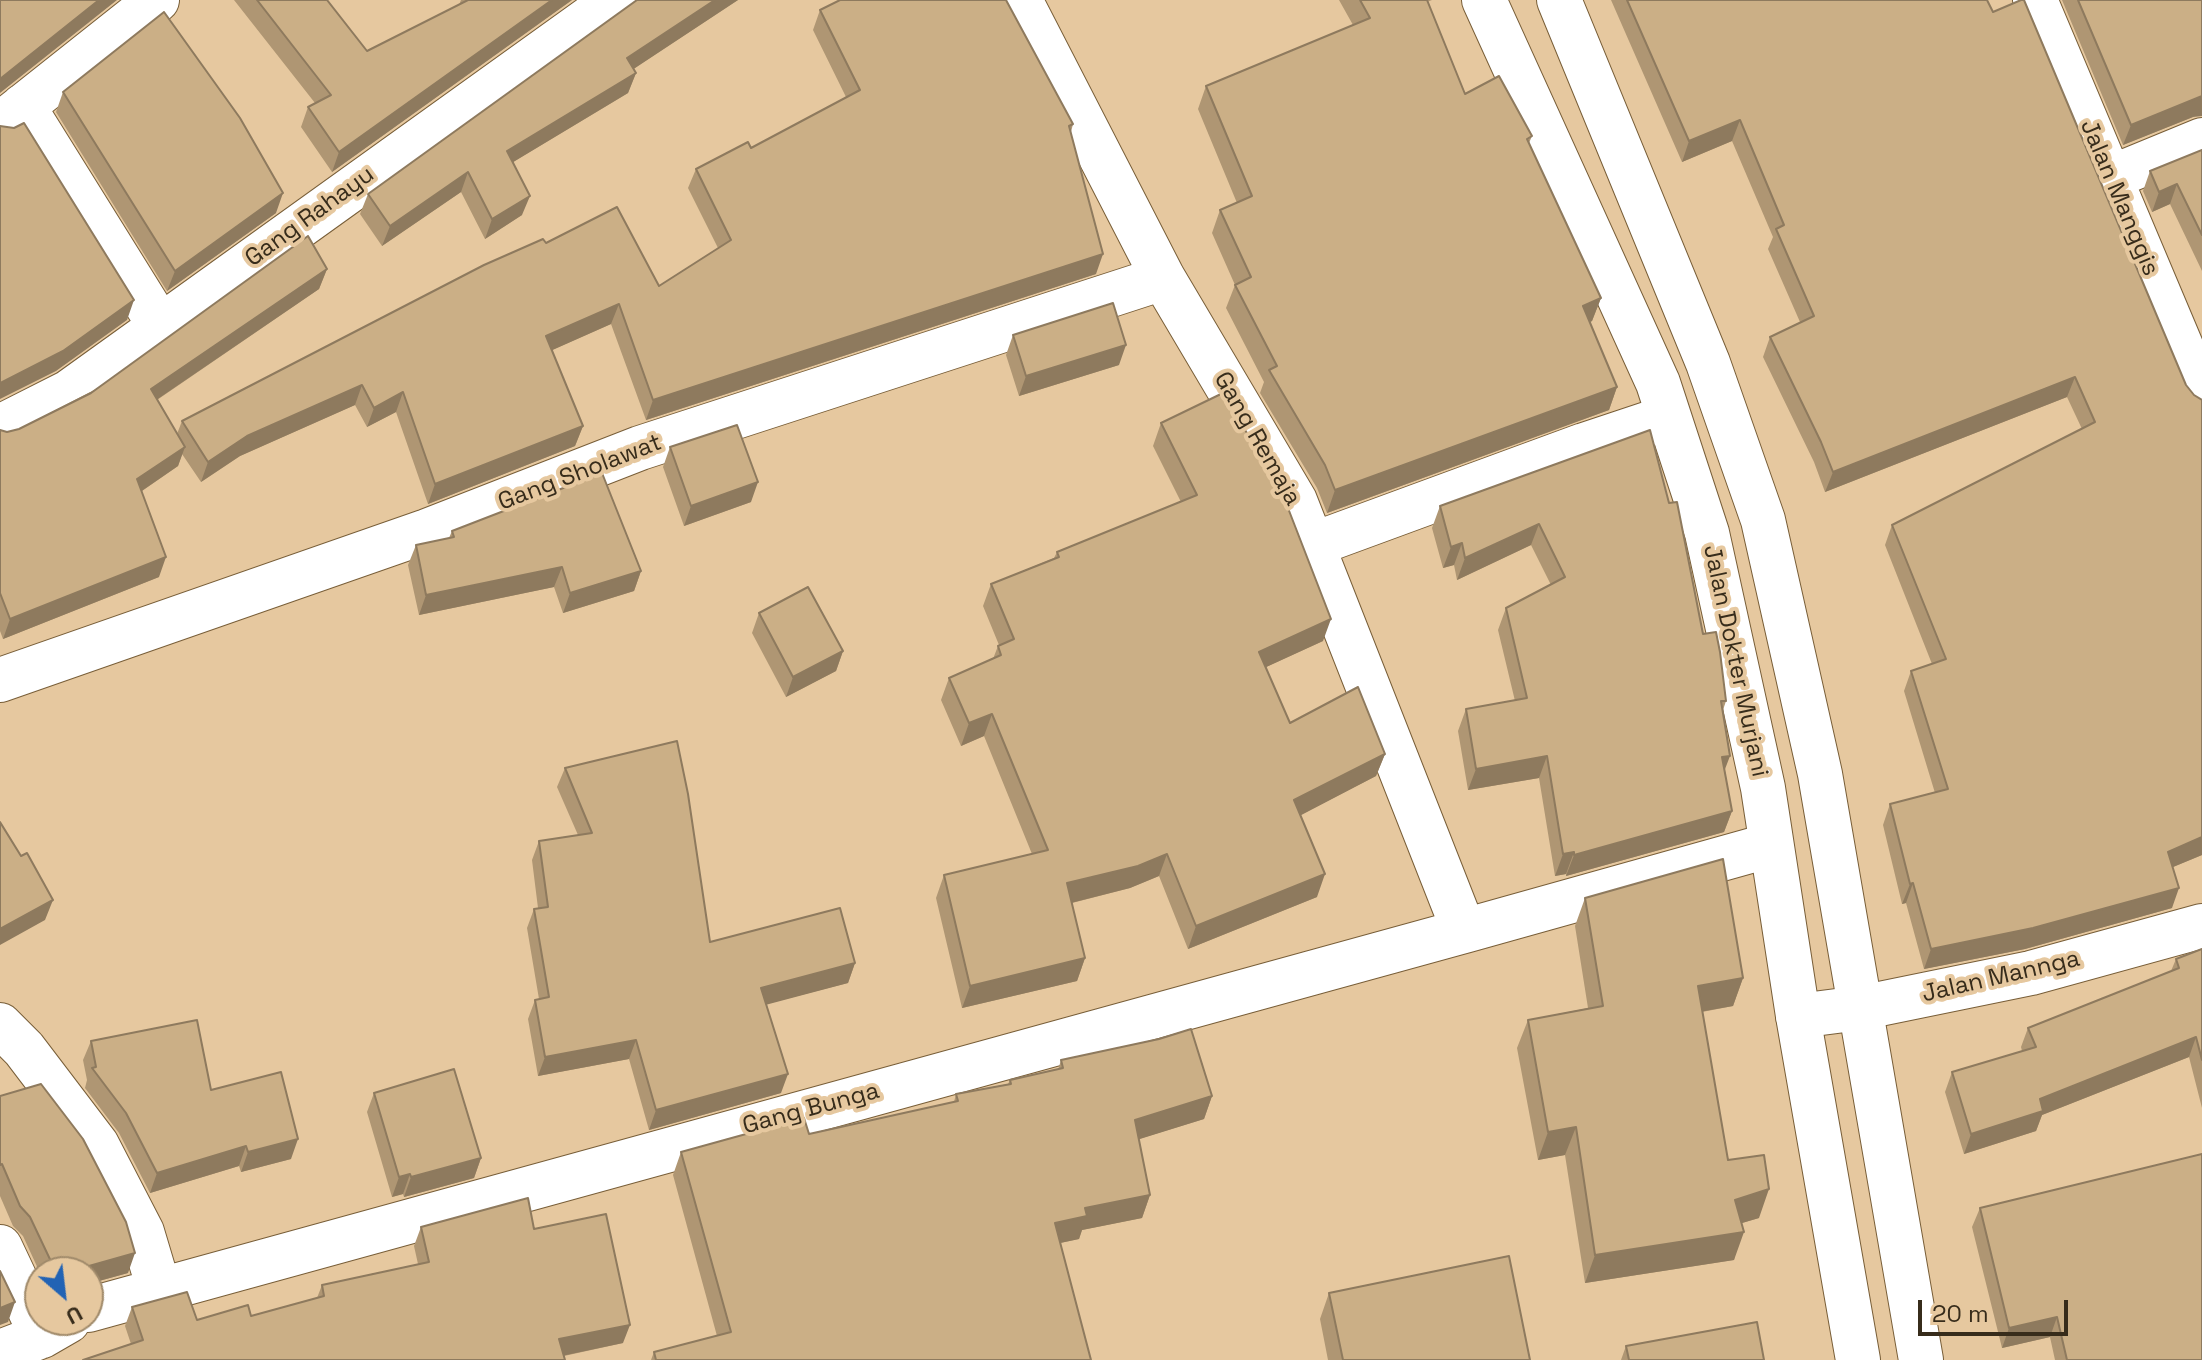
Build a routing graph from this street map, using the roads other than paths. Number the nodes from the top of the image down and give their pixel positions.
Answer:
1 (157, 0) edge
2 (615, 0) edge
3 (1020, 0) edge
4 (1484, 0) edge
5 (1559, 0) edge
6 (2035, 0) edge
7 (12, 116) edge
8 (2202, 140) edge
9 (2112, 177) junction
10 (1163, 278) junction
11 (160, 326) junction
12 (2202, 396) edge
13 (1668, 417) junction
14 (0, 427) edge
15 (1312, 545) junction
16 (0, 680) edge
17 (1771, 845) junction
18 (2202, 926) edge
19 (1464, 931) junction
20 (1860, 1008) junction
21 (1798, 1016) junction
22 (0, 1025) edge
23 (0, 1247) edge
24 (24, 1282) edge
25 (159, 1289) junction
26 (104, 1305) edge
27 (37, 1336) edge
28 (0, 1352) edge
29 (1858, 1360) edge
30 (1921, 1360) edge

1 - 7 street
2 - 11 street, Gang Rahayu
3 - 10 street, Gang Remaja
4 - 13 street, Jalan Dokter Murjani
5 - 20 street
6 - 9 street, Jalan Manggis
7 - 11 street
8 - 9 street
9 - 12 street, Jalan Manggis
10 - 15 street, Gang Remaja
10 - 16 street, Gang Sholawat
11 - 14 street, Gang Rahayu
13 - 15 street
13 - 17 street, Jalan Dokter Murjani
15 - 19 street, Gang Remaja
17 - 19 street, Gang Bunga
17 - 21 street, Jalan Dokter Murjani
18 - 20 street, Jalan Mannga
19 - 25 street, Gang Bunga
20 - 21 street, Jalan Mannga
20 - 30 street
21 - 29 street, Jalan Dokter Murjani
22 - 25 street
23 - 24 street
25 - 26 street, Gang Bunga
27 - 28 street

